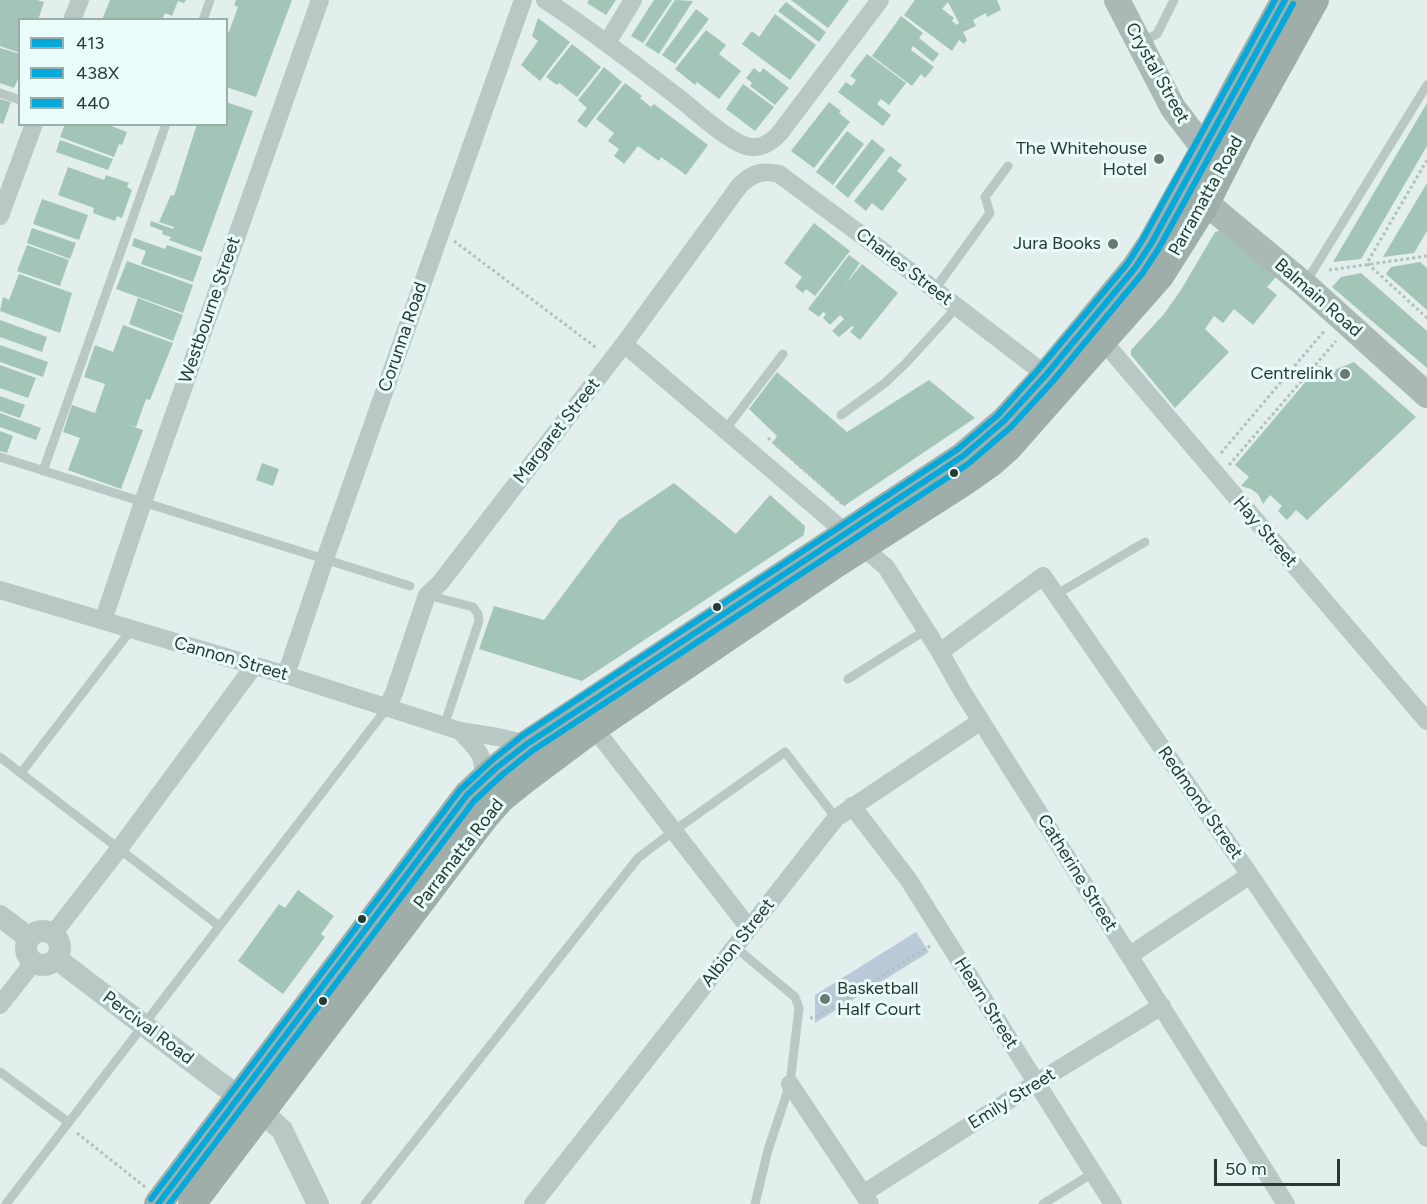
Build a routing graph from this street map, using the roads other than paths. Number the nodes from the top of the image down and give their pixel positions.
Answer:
1 (80, 0) edge
2 (210, 0) edge
3 (320, 0) edge
4 (523, 0) edge
5 (545, 0) edge
6 (633, 0) edge
7 (880, 0) edge
8 (1117, 0) edge
9 (1174, 0) edge
10 (1285, 0) edge
11 (1316, 0) edge
12 (73, 18) edge
13 (204, 18) edge
14 (607, 43) junction
15 (1139, 44) junction
16 (1427, 85) edge
17 (0, 93) edge
18 (18, 99) edge
19 (33, 126) edge
20 (165, 126) edge
21 (1213, 160) junction
22 (1008, 166) dead end
23 (757, 172) joint
24 (1206, 203) junction
25 (0, 214) edge
26 (1307, 280) junction
27 (935, 289) junction
28 (957, 307) junction
29 (1103, 341) junction
30 (624, 344) junction
31 (783, 354) dead end
32 (1046, 375) junction
33 (1427, 395) edge
34 (841, 416) dead end
35 (725, 430) junction
36 (0, 457) edge
37 (43, 471) junction
38 (143, 502) junction
39 (852, 530) junction
40 (1145, 542) dead end
41 (325, 560) junction
42 (410, 586) dead end
43 (2, 593) edge
44 (1057, 594) junction
45 (427, 595) junction
46 (103, 621) junction
47 (131, 630) junction
48 (926, 630) junction
49 (940, 652) junction
50 (254, 666) junction
51 (286, 675) junction
52 (848, 679) dead end
53 (387, 708) junction
54 (981, 721) junction
55 (1427, 721) edge
56 (594, 728) junction
57 (452, 729) junction
58 (527, 744) junction
59 (0, 757) edge
60 (21, 773) junction
61 (483, 778) junction
62 (852, 806) junction
63 (836, 818) junction
64 (675, 830) junction
65 (119, 849) junction
66 (1250, 875) junction
67 (0, 916) edge
68 (219, 925) junction
69 (749, 928) junction
70 (53, 934) junction
71 (29, 938) junction
72 (735, 947) junction
73 (1130, 955) junction
74 (57, 959) junction
75 (33, 963) junction
76 (0, 1005) edge
77 (1162, 1006) junction
78 (143, 1024) junction
79 (0, 1072) edge
80 (1036, 1083) junction
81 (790, 1084) junction
82 (252, 1104) junction
83 (67, 1124) junction
84 (1427, 1138) edge
85 (1093, 1173) junction
86 (867, 1199) edge
87 (160, 1202) edge
88 (535, 1203) edge
89 (6, 1204) edge
90 (192, 1204) edge
91 (318, 1204) edge
92 (365, 1204) edge
93 (755, 1204) edge
94 (1043, 1204) edge
95 (1113, 1204) edge
96 (1286, 1204) edge

1 - 12 street
2 - 13 lane
3 - 38 street, Westbourne Street
4 - 41 street, Corunna Road
5 - 14 street
6 - 14 street
7 - 14 street
8 - 15 main road, Crystal Street
9 - 15 lane
10 - 21 highway, Parramatta Road
11 - 21 highway, Parramatta Road
15 - 21 main road, Crystal Street
16 - 26 lane
17 - 18 lane
19 - 25 street
20 - 37 lane
21 - 24 highway, Parramatta Road
21 - 32 highway, Parramatta Road
22 - 27 lane
23 - 27 street, Charles Street
23 - 30 street, Margaret Street
24 - 26 main road, Balmain Road
24 - 29 highway, Parramatta Road
26 - 33 main road, Balmain Road
27 - 28 street, Charles Street
28 - 32 street, Charles Street
28 - 34 lane
29 - 39 highway, Parramatta Road
29 - 55 street, Hay Street
30 - 35 street, Catherine Street
30 - 45 street, Margaret Street
31 - 35 lane
32 - 39 highway, Parramatta Road
35 - 39 street, Catherine Street
36 - 37 lane
37 - 38 lane
38 - 41 lane
38 - 46 street, Westbourne Street
39 - 48 street, Catherine Street
39 - 56 highway, Parramatta Road
39 - 58 highway, Parramatta Road
40 - 44 lane
41 - 42 lane
41 - 51 street, Corunna Road
43 - 46 street, Cannon Street
44 - 49 street, Redmond Street
44 - 66 street, Redmond Street
45 - 53 street, Margaret Street
45 - 57 lane
46 - 47 street, Cannon Street
47 - 50 street, Cannon Street
47 - 60 lane
48 - 49 street, Catherine Street
48 - 52 lane
49 - 54 street, Catherine Street
50 - 51 street, Cannon Street
50 - 65 street
51 - 53 street, Cannon Street
53 - 57 street, Cannon Street
53 - 68 lane
54 - 62 street, Albion Street
54 - 73 street, Catherine Street
56 - 64 street
56 - 82 highway, Parramatta Road
57 - 58 street, Cannon Street
57 - 61 street
58 - 61 highway, Parramatta Road
59 - 60 lane
60 - 65 lane
61 - 82 highway, Parramatta Road
62 - 63 street, Albion Street
62 - 80 street, Hearn Street
63 - 64 lane
63 - 69 street, Albion Street
64 - 69 street
64 - 92 lane
65 - 68 lane
65 - 70 street
66 - 73 street
66 - 84 street, Redmond Street
67 - 71 street
68 - 78 lane
69 - 72 street, Albion Street
70 - 71 street
70 - 74 street
71 - 75 street
72 - 81 lane
72 - 88 street, Albion Street
73 - 77 street, Catherine Street
74 - 75 street
74 - 78 street, Percival Road
75 - 76 street
77 - 80 street, Emily Street
77 - 96 street, Catherine Street
78 - 82 street, Percival Road
78 - 83 lane
79 - 83 lane
80 - 85 street, Hearn Street
80 - 86 street, Emily Street
81 - 86 street
81 - 93 lane
82 - 87 highway, Parramatta Road
82 - 90 highway, Parramatta Road
82 - 91 street, Percival Road
83 - 89 lane
85 - 94 lane
85 - 95 street, Hearn Street

